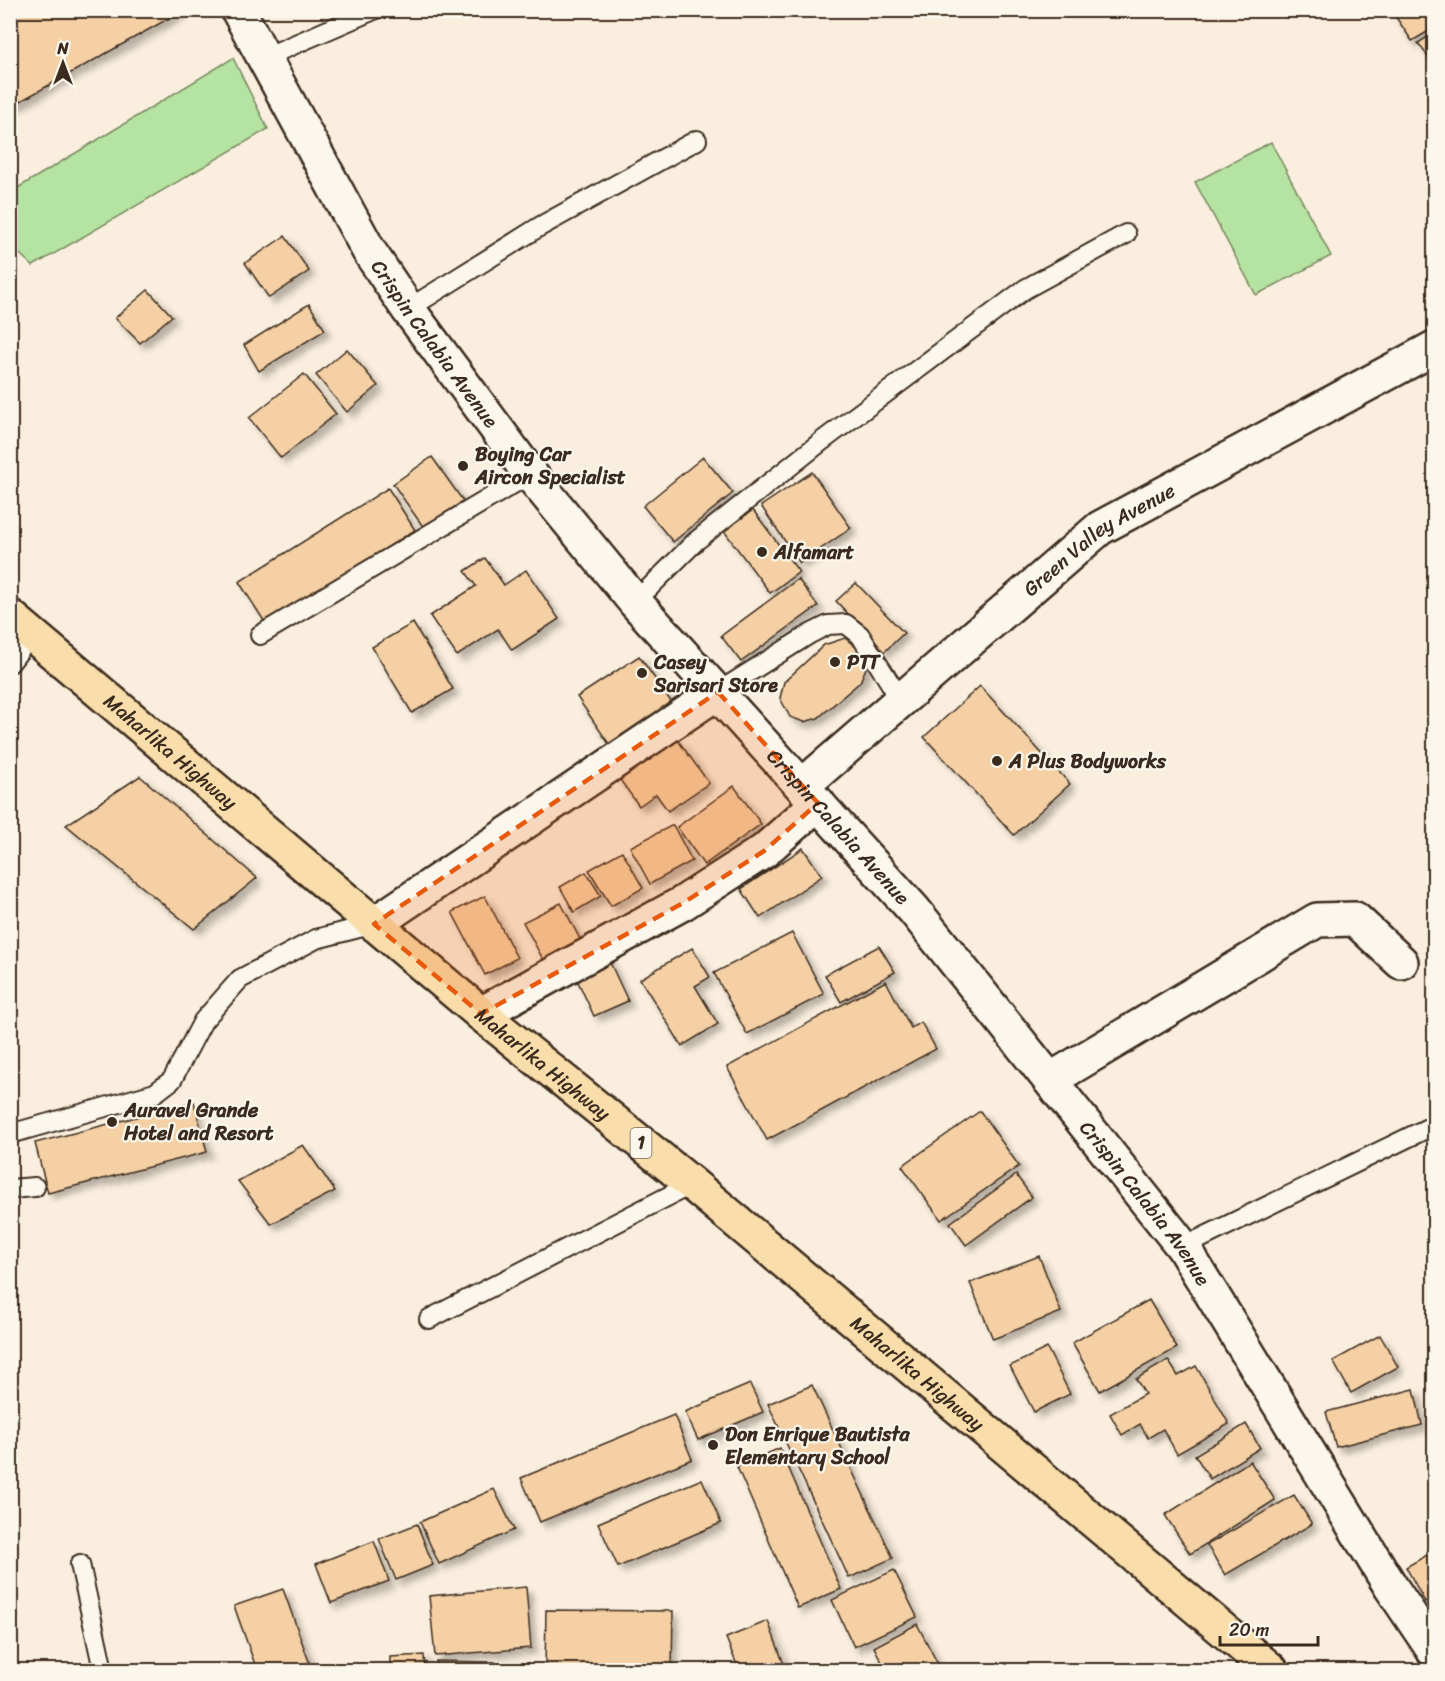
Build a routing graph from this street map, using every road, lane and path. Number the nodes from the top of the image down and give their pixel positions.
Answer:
1 (238, 10) edge
2 (374, 10) edge
3 (263, 58) junction
4 (697, 140) dead end
5 (1126, 234) dead end
6 (408, 309) junction
7 (1434, 348) edge
8 (530, 474) junction
9 (636, 602) junction
10 (21, 625) edge
11 (260, 635) dead end
12 (10, 663) edge
13 (718, 693) junction
14 (900, 699) junction
15 (810, 795) junction
16 (374, 924) junction
17 (1401, 962) dead end
18 (481, 1014) junction
19 (1050, 1080) junction
20 (1434, 1125) edge
21 (10, 1134) edge
22 (692, 1184) junction
23 (35, 1187) dead end
24 (10, 1190) edge
25 (1183, 1247) junction
26 (429, 1319) dead end
27 (80, 1564) dead end
28 (1434, 1651) edge
29 (103, 1671) edge
30 (1271, 1671) edge

1 - 3 main road, Crispin Calabia Avenue
2 - 3 lane
3 - 6 main road, Crispin Calabia Avenue
4 - 6 lane
5 - 9 lane
6 - 8 main road, Crispin Calabia Avenue
7 - 14 main road, Green Valley Avenue
8 - 9 main road, Crispin Calabia Avenue
8 - 11 lane
9 - 13 main road, Crispin Calabia Avenue
10 - 12 lane
10 - 16 main road, Maharlika Highway / 1
13 - 14 lane
13 - 15 main road, Crispin Calabia Avenue
13 - 16 main road
14 - 15 main road, Green Valley Avenue
15 - 18 main road, Green Valley Avenue
15 - 19 main road, Crispin Calabia Avenue
16 - 18 main road, Maharlika Highway / 1
16 - 21 lane
17 - 19 main road
18 - 22 main road, Maharlika Highway / 1
19 - 25 main road, Crispin Calabia Avenue
20 - 25 lane
22 - 26 lane
22 - 30 main road, Maharlika Highway / 1
23 - 24 lane
25 - 28 main road, Crispin Calabia Avenue
27 - 29 lane

